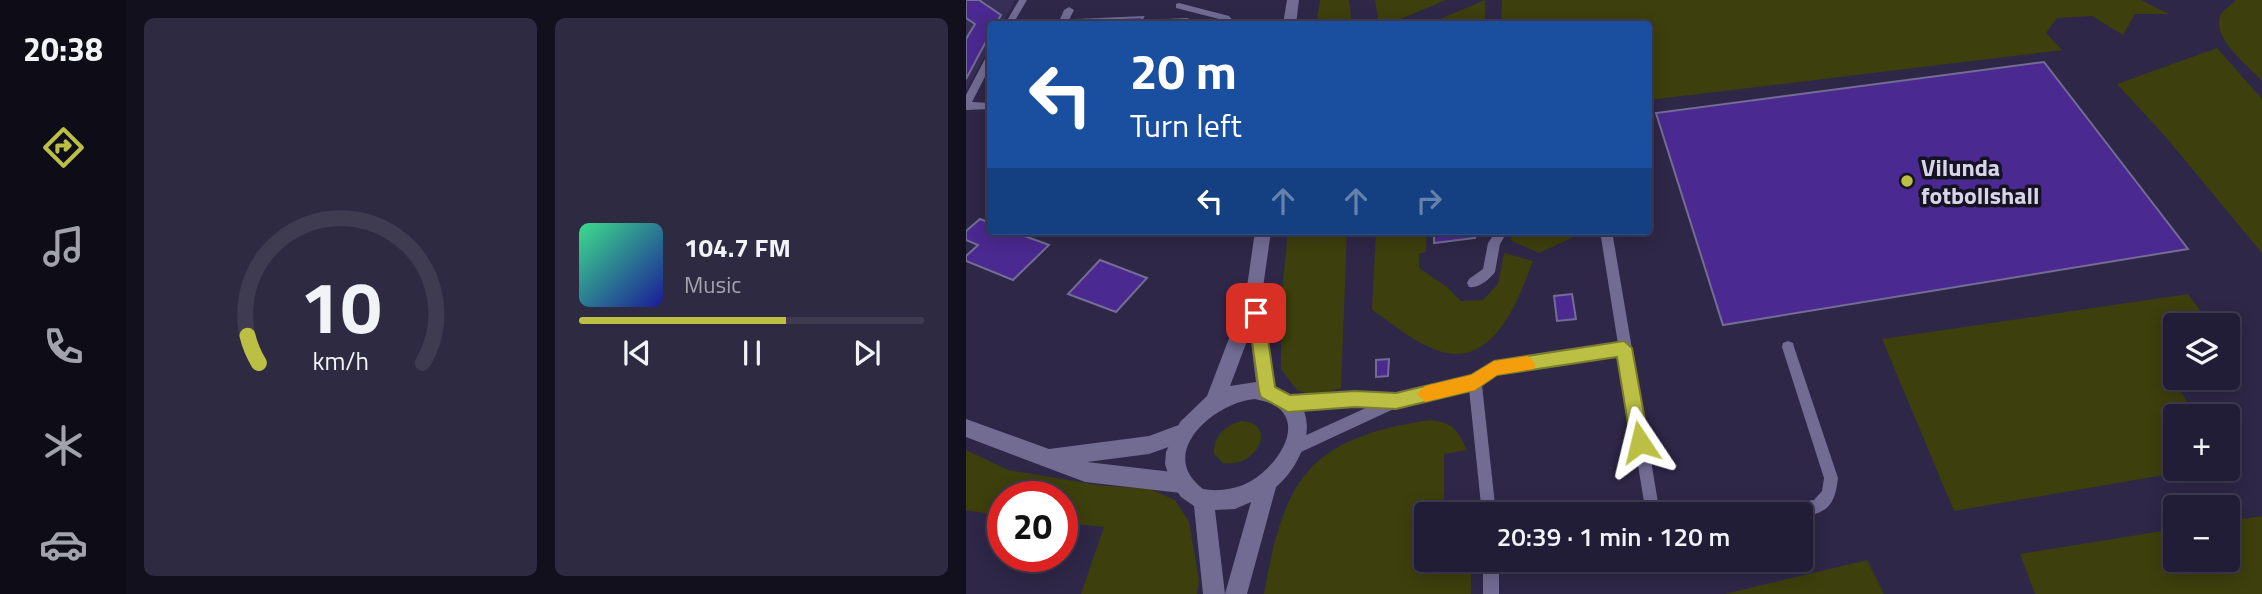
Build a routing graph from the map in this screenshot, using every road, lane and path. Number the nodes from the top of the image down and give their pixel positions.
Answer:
1 (1023, 0) edge
2 (1293, 0) edge
3 (1178, 6) dead end
4 (1069, 10) dead end
5 (1011, 21) edge
6 (1064, 21) edge
7 (1228, 21) edge
8 (1290, 21) edge
9 (987, 65) edge
10 (966, 106) edge
11 (987, 106) edge
12 (1262, 235) edge
13 (1499, 235) edge
14 (1607, 235) edge
15 (1473, 283) dead end
16 (1255, 294) junction
17 (1788, 347) dead end
18 (1624, 348) junction
19 (1475, 382) junction
20 (1267, 391) junction
21 (1215, 401) junction
22 (1396, 401) junction
23 (1288, 404) junction
24 (966, 428) edge
25 (1184, 432) junction
26 (1296, 447) junction
27 (1050, 457) junction
28 (1181, 482) junction
29 (1266, 486) junction
30 (1204, 500) junction
31 (1488, 502) edge
32 (1651, 502) edge
33 (1813, 508) edge
34 (1491, 572) edge
35 (1214, 594) edge
36 (1236, 594) edge
37 (1491, 594) edge

1 - 5 lane
2 - 8 street
3 - 7 lane
4 - 6 lane
9 - 10 lane
10 - 11 lane
12 - 16 street
13 - 15 lane
14 - 18 lane
16 - 20 street
16 - 21 street
17 - 33 lane
18 - 19 lane
18 - 32 lane
19 - 22 lane
19 - 31 lane
20 - 21 street
20 - 23 street
21 - 25 street
22 - 23 lane
22 - 26 lane
23 - 26 street
24 - 27 street
25 - 27 street
25 - 28 street
26 - 29 street
27 - 28 street
28 - 30 street
29 - 30 street
29 - 36 street
30 - 35 street
34 - 37 lane

